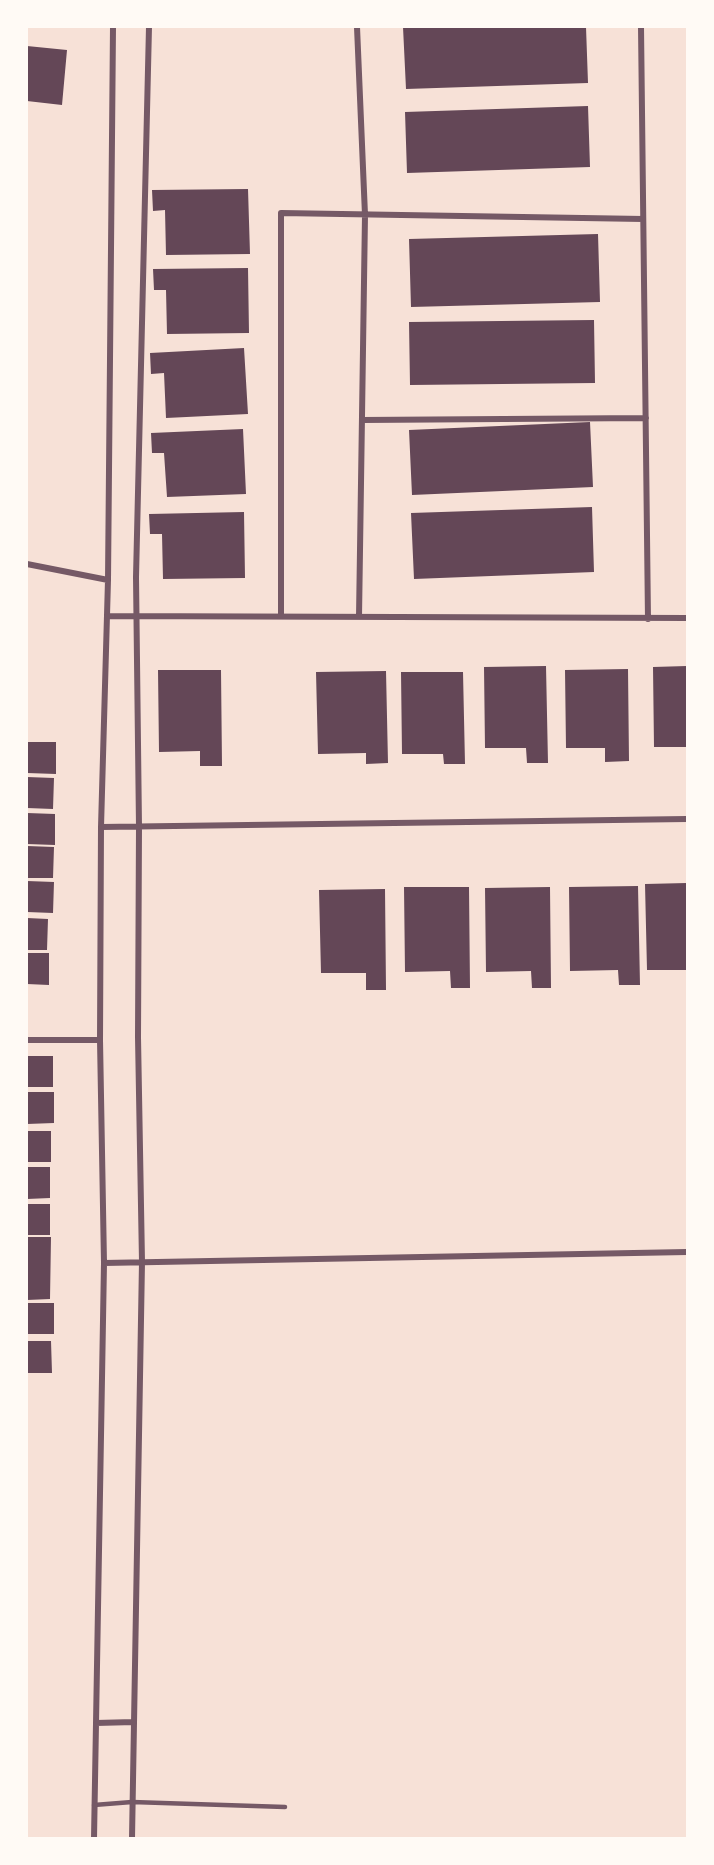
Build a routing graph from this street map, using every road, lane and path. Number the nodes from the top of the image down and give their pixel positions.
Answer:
1 (113, 27) edge
2 (149, 27) edge
3 (357, 27) edge
4 (641, 27) edge
5 (365, 215) junction
6 (643, 219) junction
7 (646, 418) junction
8 (362, 420) junction
9 (27, 564) edge
10 (108, 580) junction
11 (107, 616) junction
12 (136, 616) junction
13 (281, 616) junction
14 (359, 617) junction
15 (687, 618) edge
16 (648, 619) junction
17 (687, 819) edge
18 (101, 827) junction
19 (139, 827) junction
20 (27, 1040) edge
21 (100, 1040) junction
22 (687, 1252) edge
23 (142, 1262) junction
24 (104, 1263) junction
25 (134, 1722) junction
26 (96, 1723) junction
27 (132, 1802) junction
28 (94, 1805) junction
29 (285, 1807) dead end
30 (94, 1838) edge
31 (132, 1838) edge

1 - 10 street
2 - 12 street
3 - 5 street
4 - 6 street
5 - 6 street
5 - 8 street
5 - 13 street
6 - 7 street
7 - 8 street
7 - 16 street
8 - 14 street
9 - 10 street
10 - 11 street
11 - 12 street
11 - 18 street
12 - 13 street
12 - 19 street
13 - 14 street
14 - 16 street
15 - 16 street
17 - 19 street
18 - 19 street
18 - 21 street
19 - 23 street
20 - 21 street
21 - 24 street
22 - 23 street
23 - 24 street
23 - 25 street
24 - 26 street
25 - 26 street
25 - 27 street
26 - 28 street
27 - 28 lane
27 - 29 lane
27 - 31 street
28 - 30 street

